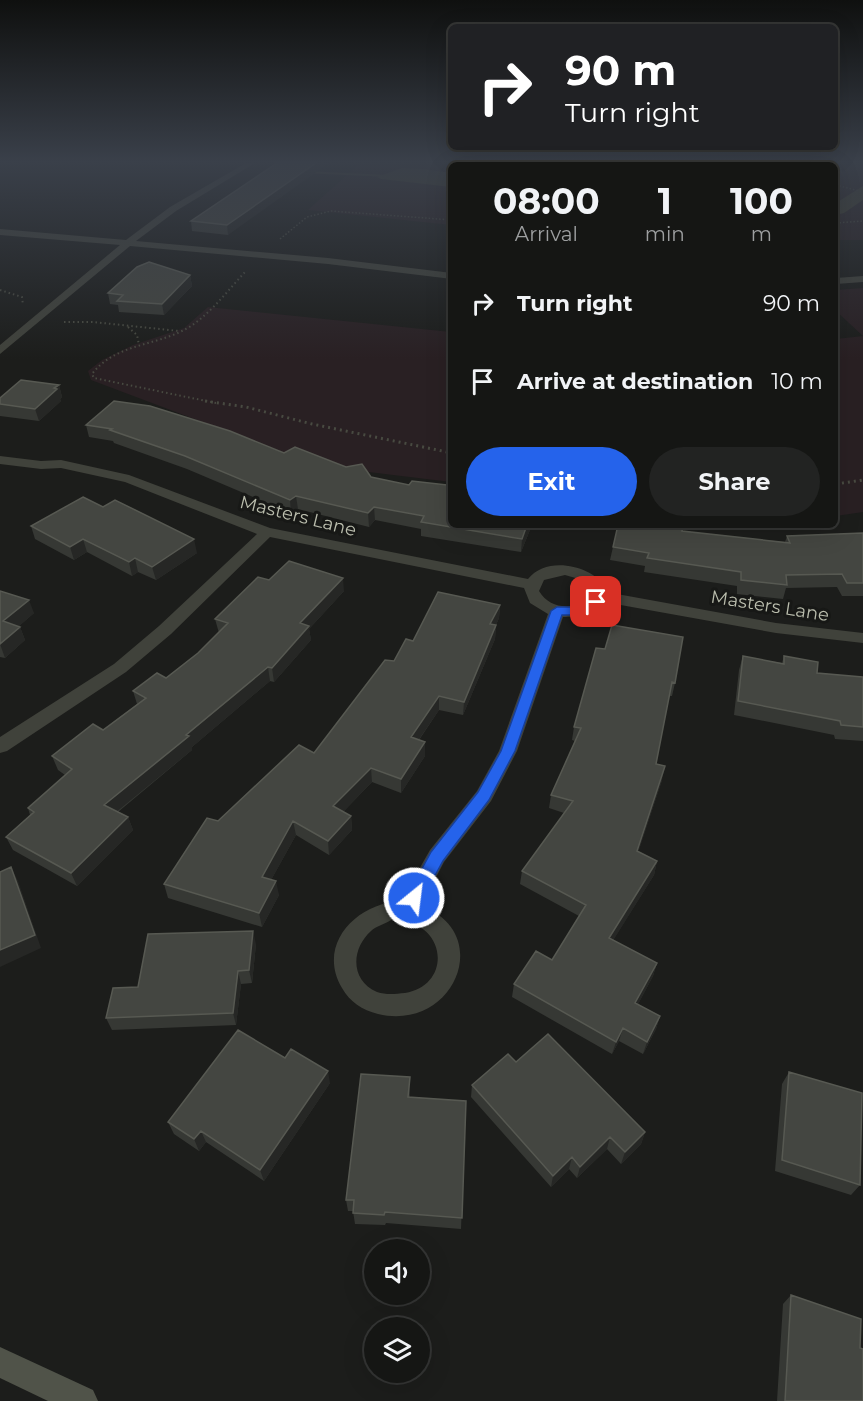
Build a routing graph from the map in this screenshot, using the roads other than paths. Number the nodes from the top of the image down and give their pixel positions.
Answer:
1 (148, 228) edge
2 (0, 232) edge
3 (127, 244) junction
4 (448, 276) edge
5 (863, 279) edge
6 (838, 281) edge
7 (0, 351) edge
8 (3, 454) edge
9 (267, 532) junction
10 (532, 585) junction
11 (600, 596) junction
12 (557, 611) junction
13 (863, 638) edge
14 (0, 746) edge
15 (407, 911) junction
16 (0, 1362) edge
17 (82, 1401) edge

1 - 3 street
2 - 3 street
3 - 4 street
3 - 7 street
5 - 6 street
8 - 9 street, Masters Lane
9 - 10 street, Masters Lane
9 - 14 street
10 - 11 street
10 - 12 street
11 - 12 street
11 - 13 street, Masters Lane
12 - 15 street
15 - 15 street
16 - 17 street

